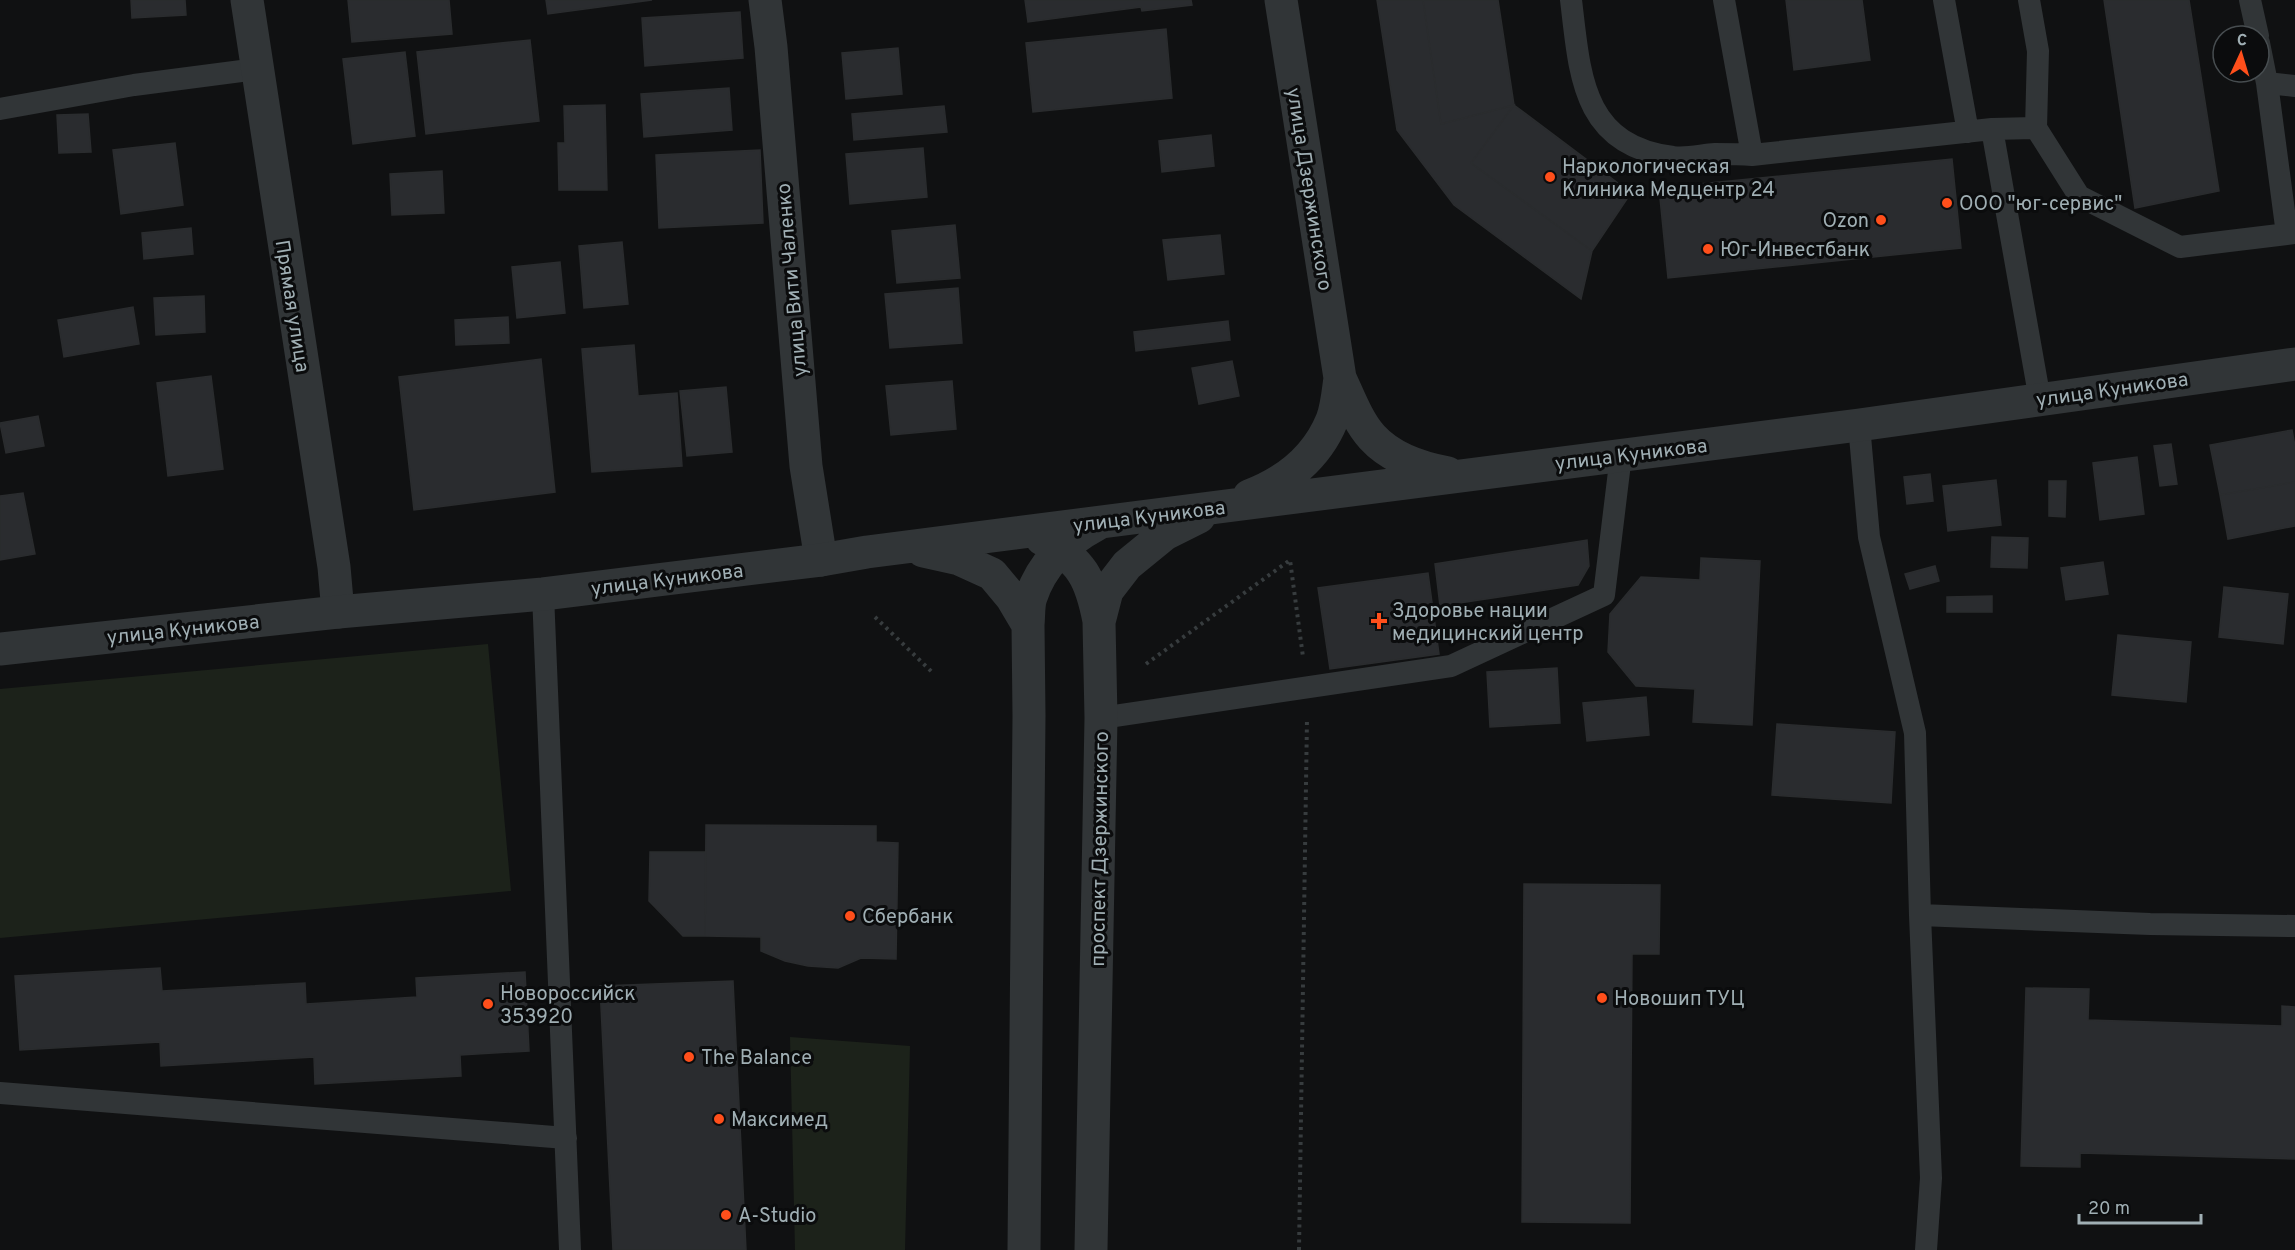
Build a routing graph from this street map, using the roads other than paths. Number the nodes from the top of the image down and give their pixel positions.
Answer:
1 (247, 0) edge
2 (765, 0) edge
3 (1281, 0) edge
4 (1571, 0) edge
5 (1724, 0) edge
6 (1944, 0) edge
7 (2029, 0) edge
8 (2250, 0) edge
9 (2255, 24) edge
10 (257, 69) junction
11 (2271, 83) edge
12 (2267, 84) edge
13 (2295, 86) edge
14 (0, 109) edge
15 (2036, 128) junction
16 (1992, 129) junction
17 (1968, 132) junction
18 (1752, 154) junction
19 (2291, 233) edge
20 (2295, 364) edge
21 (1340, 378) junction
22 (2040, 400) junction
23 (1858, 425) junction
24 (1621, 455) junction
25 (1461, 476) junction
26 (1219, 507) junction
27 (1102, 521) junction
28 (1015, 533) junction
29 (907, 547) junction
30 (1060, 550) junction
31 (821, 560) junction
32 (543, 594) junction
33 (338, 612) junction
34 (1099, 622) junction
35 (1028, 625) junction
36 (0, 649) edge
37 (1101, 718) junction
38 (1920, 915) junction
39 (2295, 926) edge
40 (0, 1093) edge
41 (566, 1138) junction
42 (570, 1250) edge
43 (1024, 1250) edge
44 (1091, 1250) edge
45 (1926, 1250) edge

1 - 10 street, Прямая улица
2 - 31 street, улица Вити Чаленко
3 - 21 street, улица Дзержинского
4 - 18 lane
5 - 18 lane
6 - 17 lane
7 - 15 lane
8 - 9 lane
10 - 14 lane
10 - 33 street, Прямая улица
11 - 13 lane
12 - 19 lane
15 - 16 lane
15 - 19 lane
16 - 17 lane
16 - 22 lane
17 - 18 lane
20 - 22 street, улица Куникова
21 - 25 street
21 - 26 street
22 - 23 street, улица Куникова
23 - 24 street, улица Куникова
23 - 38 lane
24 - 25 street, улица Куникова
24 - 37 lane
25 - 26 street, улица Куникова
26 - 27 street, улица Куникова
26 - 34 street, проспект Дзержинского
27 - 28 street, улица Куникова
27 - 30 street
28 - 29 street, улица Куникова
28 - 30 street
29 - 31 street, улица Куникова
29 - 35 street
30 - 34 street
30 - 35 street
31 - 32 street, улица Куникова
32 - 33 street, улица Куникова
32 - 41 lane
33 - 36 street, улица Куникова
34 - 37 street, проспект Дзержинского
35 - 43 street
37 - 44 street, проспект Дзержинского
38 - 39 lane
38 - 45 lane
40 - 41 lane
41 - 42 lane

